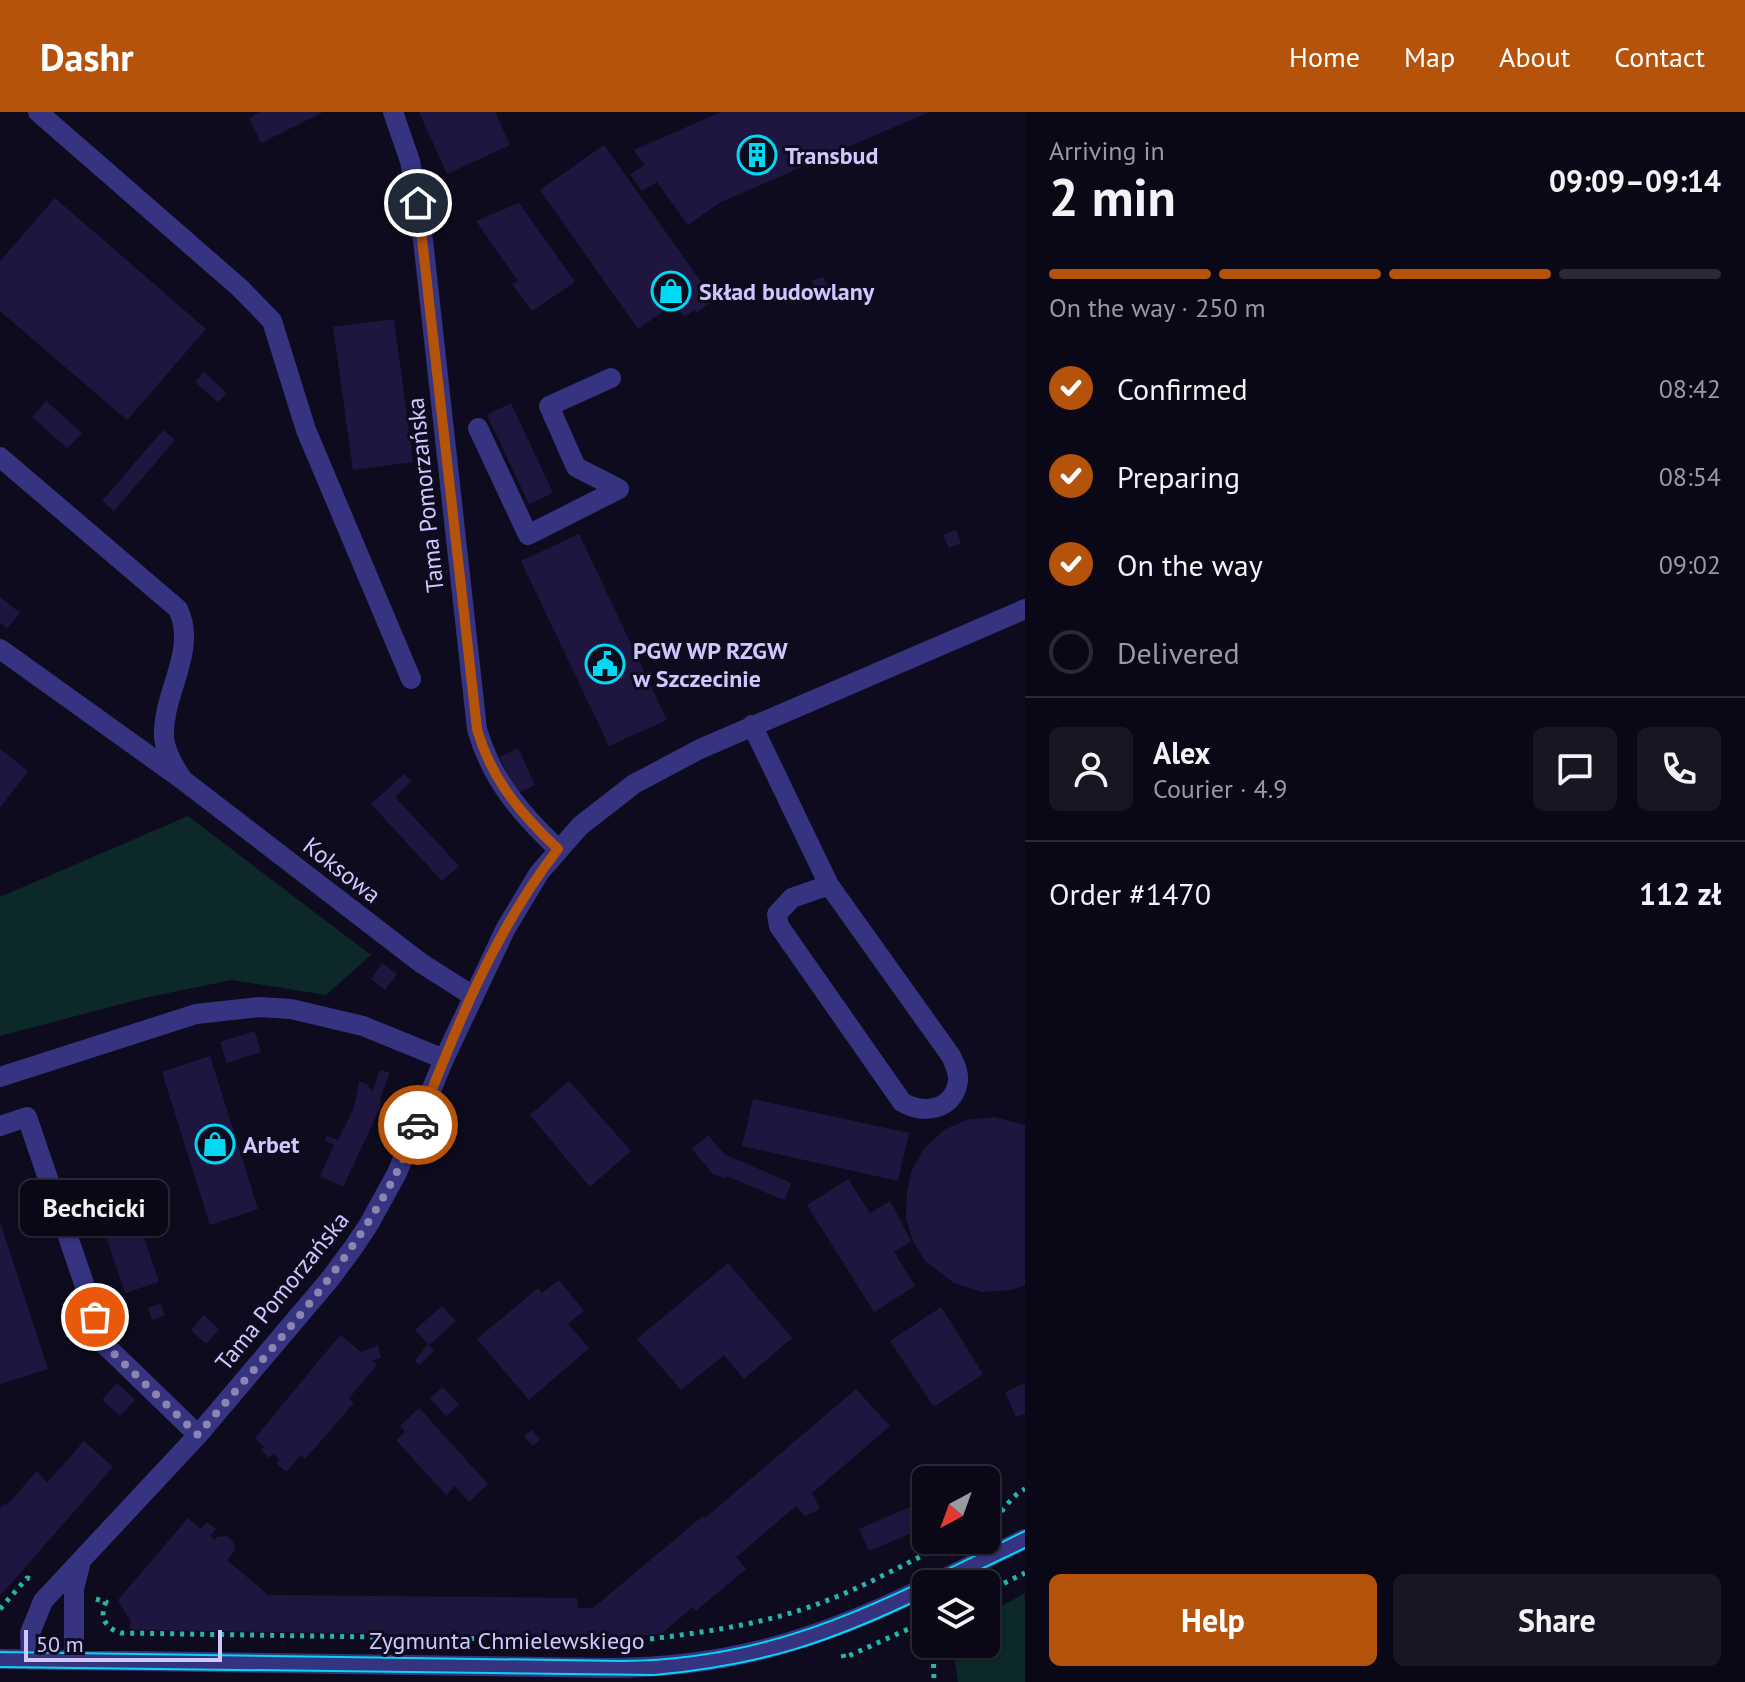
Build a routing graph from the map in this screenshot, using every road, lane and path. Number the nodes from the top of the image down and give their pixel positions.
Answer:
1 (38, 112) edge
2 (393, 112) edge
3 (611, 378) dead end
4 (478, 428) dead end
5 (0, 457) edge
6 (1025, 609) edge
7 (0, 649) edge
8 (411, 679) dead end
9 (752, 725) junction
10 (183, 780) junction
11 (558, 849) junction
12 (829, 885) junction
13 (473, 996) junction
14 (444, 1059) junction
15 (0, 1077) edge
16 (0, 1126) edge
17 (198, 1435) junction
18 (1025, 1489) edge
19 (1000, 1515) edge
20 (1025, 1539) edge
21 (925, 1554) edge
22 (82, 1561) junction
23 (962, 1570) edge
24 (1025, 1573) edge
25 (27, 1578) dead end
26 (1000, 1585) edge
27 (912, 1594) edge
28 (106, 1602) dead end
29 (0, 1609) edge
30 (912, 1628) edge
31 (843, 1654) dead end
32 (933, 1658) edge
33 (0, 1659) edge
34 (31, 1660) junction
35 (74, 1661) junction
36 (934, 1682) edge

1 - 8 street
2 - 11 street, Tama Pomorzańska
3 - 4 street
5 - 10 street
6 - 9 street, Tama Pomorzańska
7 - 10 street, Koksowa
9 - 11 street, Tama Pomorzańska
9 - 12 street
10 - 13 street, Koksowa
11 - 13 street, Tama Pomorzańska
12 - 12 street
13 - 14 street, Tama Pomorzańska
14 - 15 street
14 - 17 street, Tama Pomorzańska
16 - 17 street
17 - 22 street, Tama Pomorzańska
18 - 19 path
20 - 23 street
21 - 28 path
22 - 34 street, Tama Pomorzańska
22 - 35 street
24 - 26 path
25 - 29 path
27 - 35 street, Zygmunta Chmielewskiego
30 - 31 path
32 - 36 path
33 - 34 street, Zygmunta Chmielewskiego
34 - 35 street, Zygmunta Chmielewskiego

